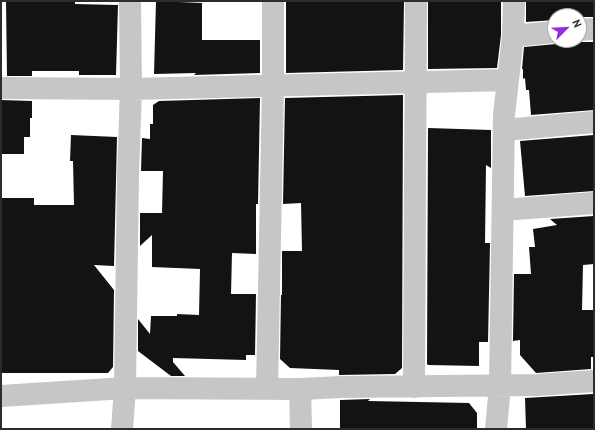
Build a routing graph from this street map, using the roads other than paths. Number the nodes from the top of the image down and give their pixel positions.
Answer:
1 (130, 1) edge
2 (273, 1) edge
3 (416, 1) edge
4 (514, 1) edge
5 (547, 33) edge
6 (513, 36) junction
7 (508, 80) junction
8 (415, 82) junction
9 (273, 86) junction
10 (1, 88) edge
11 (131, 89) junction
12 (594, 122) edge
13 (504, 130) junction
14 (594, 203) edge
15 (503, 210) junction
16 (594, 382) edge
17 (500, 386) junction
18 (414, 387) junction
19 (124, 388) junction
20 (267, 389) junction
21 (300, 389) junction
22 (1, 396) edge
23 (122, 429) edge
24 (301, 429) edge
25 (496, 429) edge

1 - 11 street
2 - 9 street
3 - 8 street
4 - 6 street
5 - 6 street
6 - 7 street
7 - 8 street
7 - 13 street
8 - 9 street
8 - 18 street
9 - 11 street
9 - 20 street
10 - 11 street
11 - 19 street
12 - 13 street
13 - 15 street
14 - 15 street
15 - 17 street
16 - 17 street
17 - 18 street
17 - 25 street
18 - 21 street
19 - 20 street
19 - 22 street
19 - 23 street
20 - 21 street
21 - 24 street

